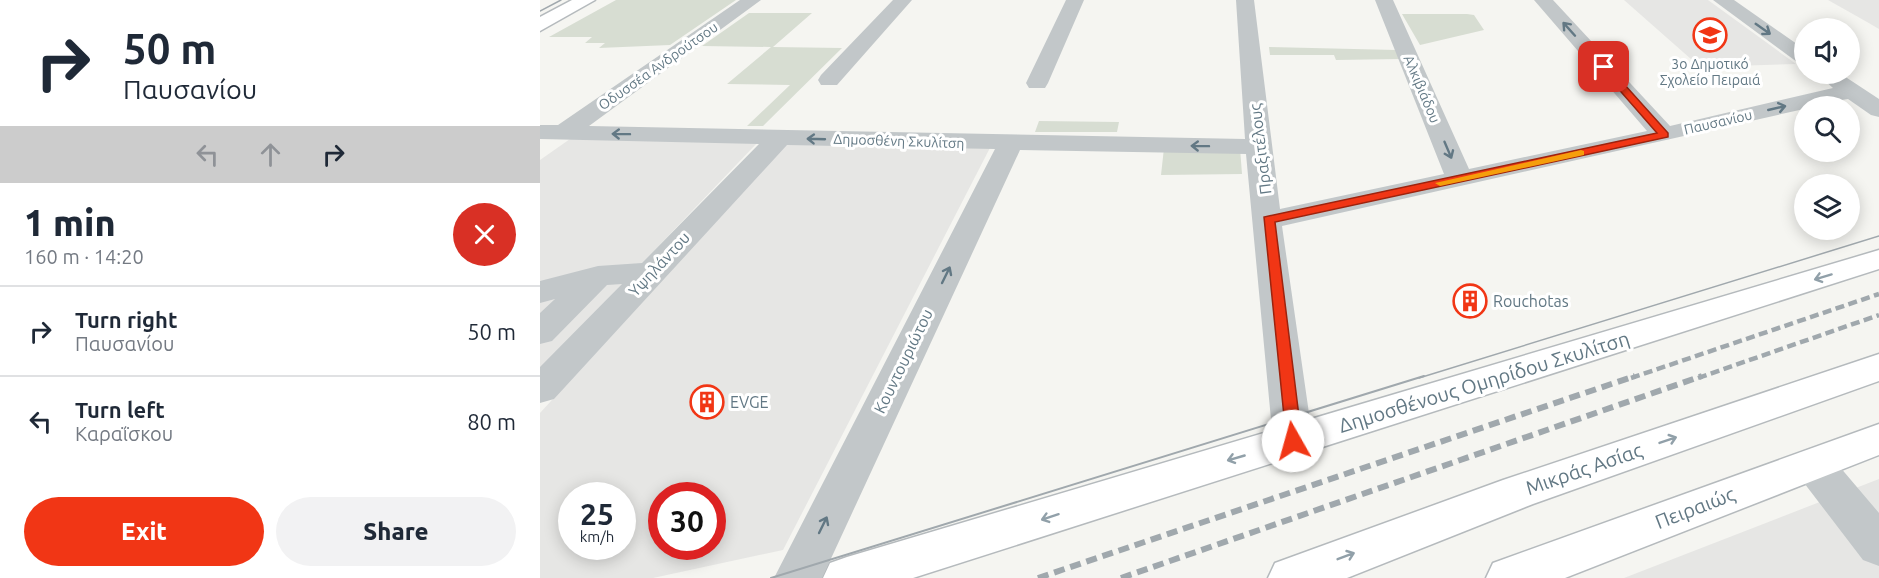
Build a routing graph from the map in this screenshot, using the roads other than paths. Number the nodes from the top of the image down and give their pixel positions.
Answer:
1 (586, 0) edge
2 (752, 0) edge
3 (903, 0) edge
4 (1075, 0) edge
5 (1245, 0) edge
6 (1384, 0) edge
7 (1543, 0) edge
8 (1722, 0) edge
9 (540, 25) edge
10 (1794, 51) edge
11 (829, 80) dead end
12 (1037, 83) dead end
13 (1841, 84) edge
14 (1851, 91) junction
15 (1879, 110) edge
16 (552, 132) edge
17 (1664, 135) junction
18 (779, 138) junction
19 (1010, 144) junction
20 (1258, 147) junction
21 (1460, 179) junction
22 (1269, 220) junction
23 (1879, 259) edge
24 (652, 272) junction
25 (599, 275) junction
26 (540, 293) edge
27 (540, 333) edge
28 (1863, 373) edge
29 (540, 390) edge
30 (1879, 439) edge
31 (1293, 441) junction
32 (1813, 464) junction
33 (1879, 546) edge
34 (798, 578) edge
35 (847, 578) edge
36 (1292, 578) edge
37 (1510, 578) edge

1 - 9 main road
2 - 16 street, Οδυσσέα Ανδρούτσου
3 - 11 street
4 - 12 street
5 - 20 street, Πραξιτέλους
6 -> 21 street, Αλκιβιάδου
17 -> 7 street
8 -> 10 street
13 - 14 street
14 - 15 street
17 -> 14 street, Παυσανίου
18 -> 16 street, Δημοσθένη Σκυλίτση
17 - 21 street, Παυσανίου
19 -> 18 street, Δημοσθένη Σκυλίτση
18 - 24 street, Υψηλάντου
20 -> 19 street, Δημοσθένη Σκυλίτση
34 -> 19 street, Κουντουριώτου
20 - 22 street, Πραξιτέλους
21 - 22 street, Παυσανίου
22 - 31 street, Πραξιτέλους
23 -> 31 main road, Δημοσθένους Ομηρίδου Σκυλίτση
24 - 25 street
24 - 29 street, Υψηλάντου
25 - 26 street
25 - 27 street
36 -> 28 main road, Μικράς Ασίας
30 - 32 main road, Πειραιώς
31 -> 35 main road, Δημοσθένους Ομηρίδου Σκυλίτση
32 - 33 street
32 - 37 main road, Πειραιώς

